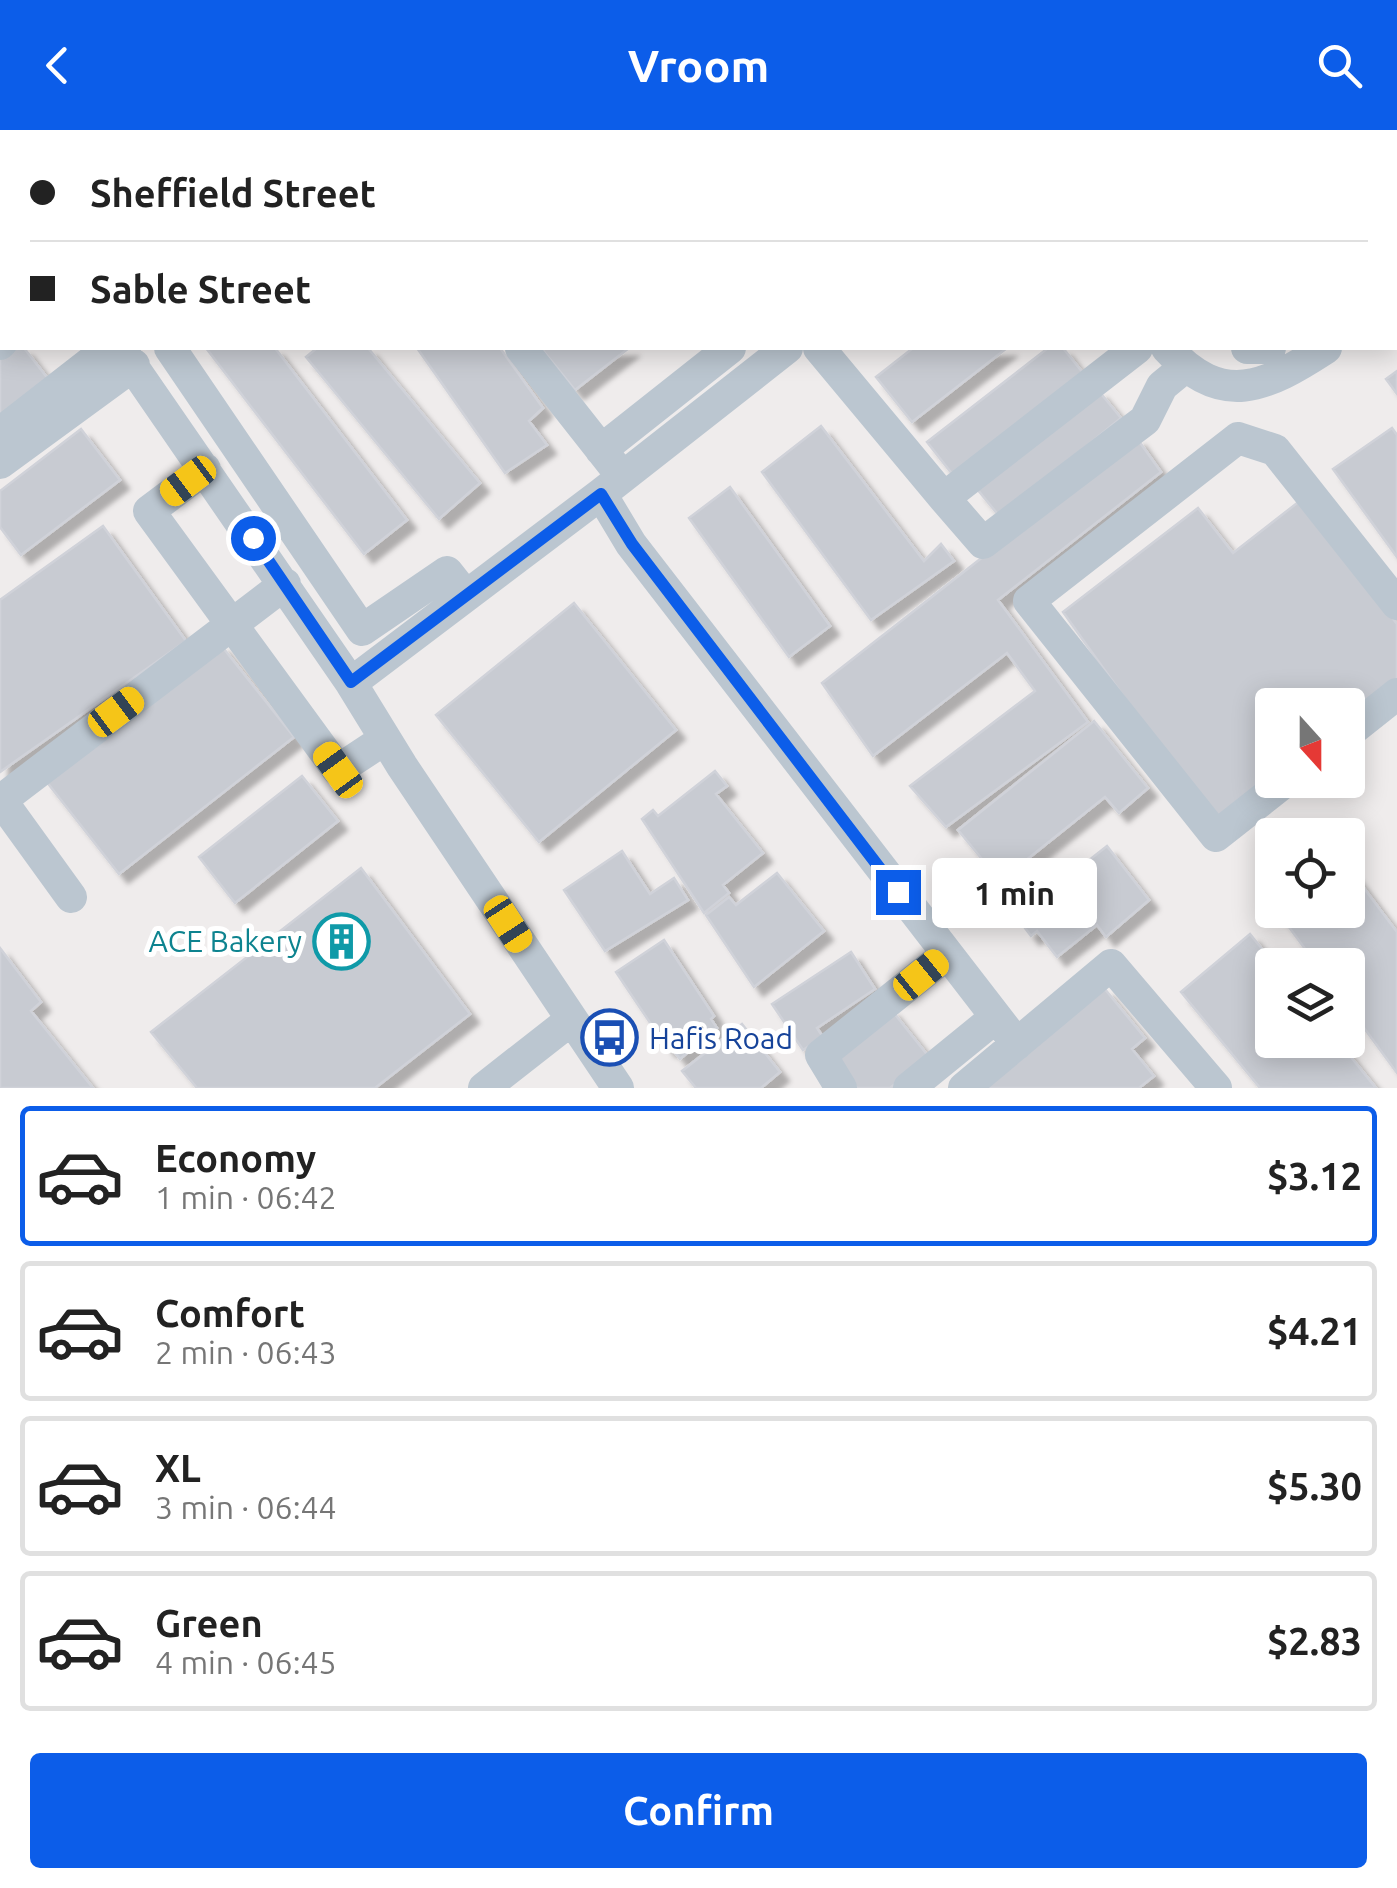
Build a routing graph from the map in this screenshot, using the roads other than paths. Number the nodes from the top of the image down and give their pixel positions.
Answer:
1 (172, 350) edge
2 (524, 350) edge
3 (727, 350) edge
4 (784, 350) edge
5 (821, 350) edge
6 (1314, 350) edge
7 (1115, 354) edge
8 (1276, 356) edge
9 (1176, 358) edge
10 (126, 359) edge
11 (1233, 387) junction
12 (0, 433) edge
13 (1238, 438) junction
14 (601, 450) junction
15 (0, 463) edge
16 (206, 468) junction
17 (612, 485) junction
18 (944, 498) junction
19 (285, 584) junction
20 (466, 596) junction
21 (1397, 604) edge
22 (231, 623) junction
23 (351, 682) junction
24 (1397, 694) edge
25 (1365, 719) edge
26 (385, 739) junction
27 (1264, 798) edge
28 (1, 801) edge
29 (71, 898) dead end
30 (954, 965) junction
31 (996, 1018) junction
32 (571, 1020) junction
33 (1017, 1044) junction
34 (484, 1088) edge
35 (618, 1088) edge
36 (841, 1088) edge
37 (908, 1088) edge
38 (964, 1088) edge
39 (1216, 1088) edge

1 - 10 street
1 - 20 street
2 - 14 street
3 - 14 street
4 - 17 street
5 - 18 street
6 - 8 street
7 - 18 street
8 - 11 street
9 - 11 street
9 - 18 street
10 - 12 street
10 - 15 street
10 - 16 street
11 - 13 street
13 - 21 street
13 - 27 street
14 - 17 street
16 - 19 street
16 - 22 street
17 - 20 street
17 - 30 street
19 - 22 street
19 - 23 street
20 - 23 street
22 - 26 street
22 - 28 street
23 - 26 street
24 - 25 street
26 - 32 street
28 - 29 street
30 - 31 street
30 - 36 street
31 - 33 street
31 - 37 street
32 - 34 street
32 - 35 street
33 - 38 street
33 - 39 street

